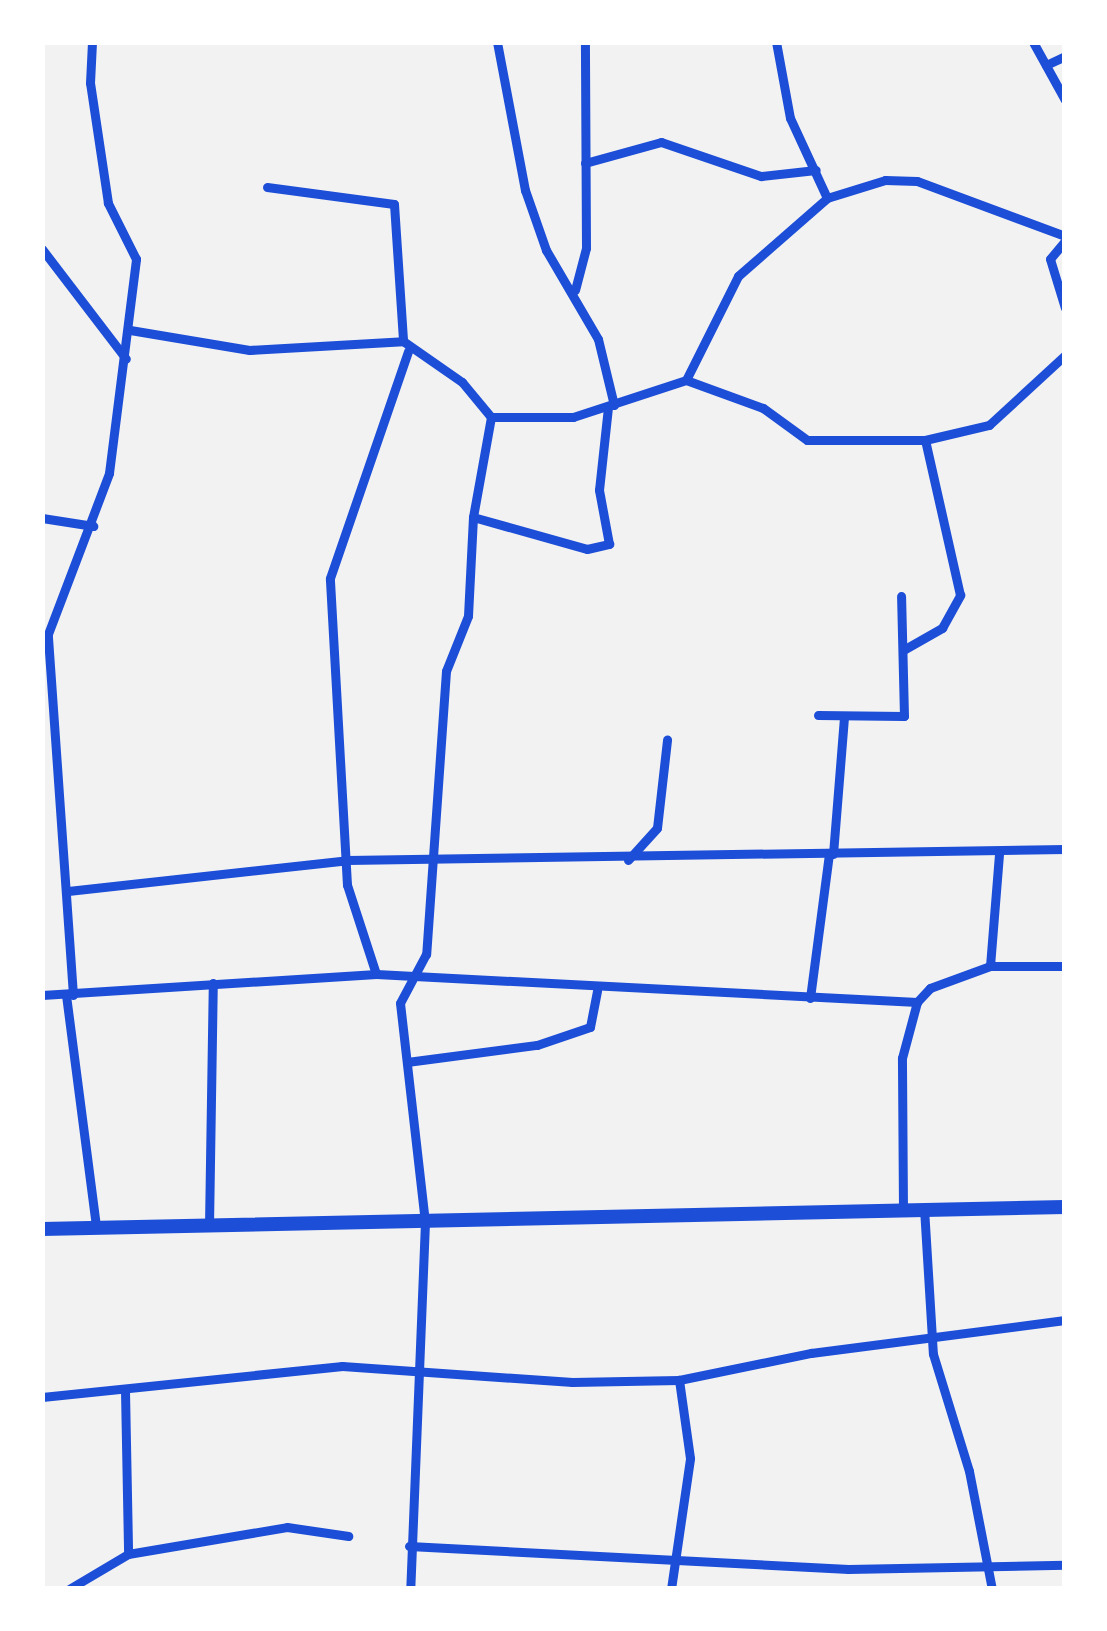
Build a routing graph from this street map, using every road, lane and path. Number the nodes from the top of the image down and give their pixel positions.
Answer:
1 (92, 42) edge
2 (497, 42) edge
3 (584, 42) edge
4 (776, 42) edge
5 (1033, 42) edge
6 (1065, 56) edge
7 (1046, 65) junction
8 (1063, 99) edge
9 (1065, 116) edge
10 (585, 163) junction
11 (816, 170) junction
12 (267, 187) dead end
13 (827, 198) junction
14 (1065, 238) edge
15 (42, 249) edge
16 (575, 290) junction
17 (1065, 308) edge
18 (130, 330) junction
19 (406, 346) junction
20 (1065, 355) edge
21 (127, 360) junction
22 (686, 380) junction
23 (611, 406) junction
24 (490, 416) junction
25 (925, 440) junction
26 (42, 518) edge
27 (473, 518) junction
28 (93, 526) junction
29 (901, 596) dead end
30 (53, 611) junction
31 (42, 618) edge
32 (905, 650) junction
33 (818, 716) dead end
34 (844, 718) junction
35 (667, 740) dead end
36 (1065, 849) edge
37 (999, 853) junction
38 (831, 854) junction
39 (347, 860) junction
40 (628, 860) junction
41 (436, 862) junction
42 (68, 891) junction
43 (991, 966) junction
44 (1065, 966) edge
45 (376, 974) junction
46 (413, 974) junction
47 (212, 983) junction
48 (597, 991) junction
49 (42, 994) edge
50 (70, 995) junction
51 (810, 998) junction
52 (916, 1002) junction
53 (406, 1062) junction
54 (1065, 1207) edge
55 (923, 1208) junction
56 (903, 1210) junction
57 (425, 1222) junction
58 (209, 1226) junction
59 (96, 1227) junction
60 (42, 1228) edge
61 (1065, 1320) edge
62 (930, 1337) junction
63 (418, 1375) junction
64 (679, 1380) junction
65 (125, 1391) junction
66 (42, 1397) edge
67 (348, 1536) dead end
68 (409, 1546) junction
69 (128, 1554) junction
70 (671, 1560) junction
71 (1065, 1565) edge
72 (987, 1567) junction
73 (69, 1589) edge
74 (410, 1589) edge
75 (671, 1589) edge
76 (992, 1589) edge

1 - 18 street
2 - 16 street
3 - 10 street
4 - 11 street
5 - 7 street
6 - 7 street
7 - 8 street
8 - 9 street
10 - 11 street
10 - 16 street
11 - 13 street
12 - 19 street
13 - 14 street
13 - 22 street
14 - 17 street
15 - 21 street
16 - 23 street
18 - 19 street
18 - 21 street
19 - 24 street
19 - 39 street
20 - 25 street
21 - 28 street
22 - 23 street
22 - 25 street
23 - 24 street
23 - 27 street
24 - 27 street
25 - 32 street
26 - 28 street
27 - 41 street
28 - 30 street
29 - 32 street
30 - 31 street
30 - 42 street
32 - 34 street
33 - 34 street
34 - 38 street
35 - 40 street
36 - 37 street
37 - 38 street
37 - 43 street
38 - 40 street
38 - 51 street
39 - 41 street
39 - 42 street
39 - 45 street
40 - 41 street
41 - 46 street
42 - 50 street
43 - 44 street
43 - 52 street
45 - 46 street
45 - 47 street
46 - 48 street
46 - 53 street
47 - 50 street
47 - 58 street
48 - 51 street
48 - 53 street
49 - 50 street
50 - 59 street
51 - 52 street
52 - 56 street
53 - 57 street
54 - 55 main road
55 - 56 main road
55 - 62 street
56 - 57 main road
57 - 58 main road
57 - 63 street
58 - 59 main road
59 - 60 main road
61 - 62 street
62 - 64 street
62 - 72 street
63 - 64 street
63 - 65 street
63 - 68 street
64 - 70 street
65 - 66 street
65 - 69 street
67 - 69 street
68 - 70 street
68 - 74 street
69 - 73 street
70 - 72 street
70 - 75 street
71 - 72 street
72 - 76 street

